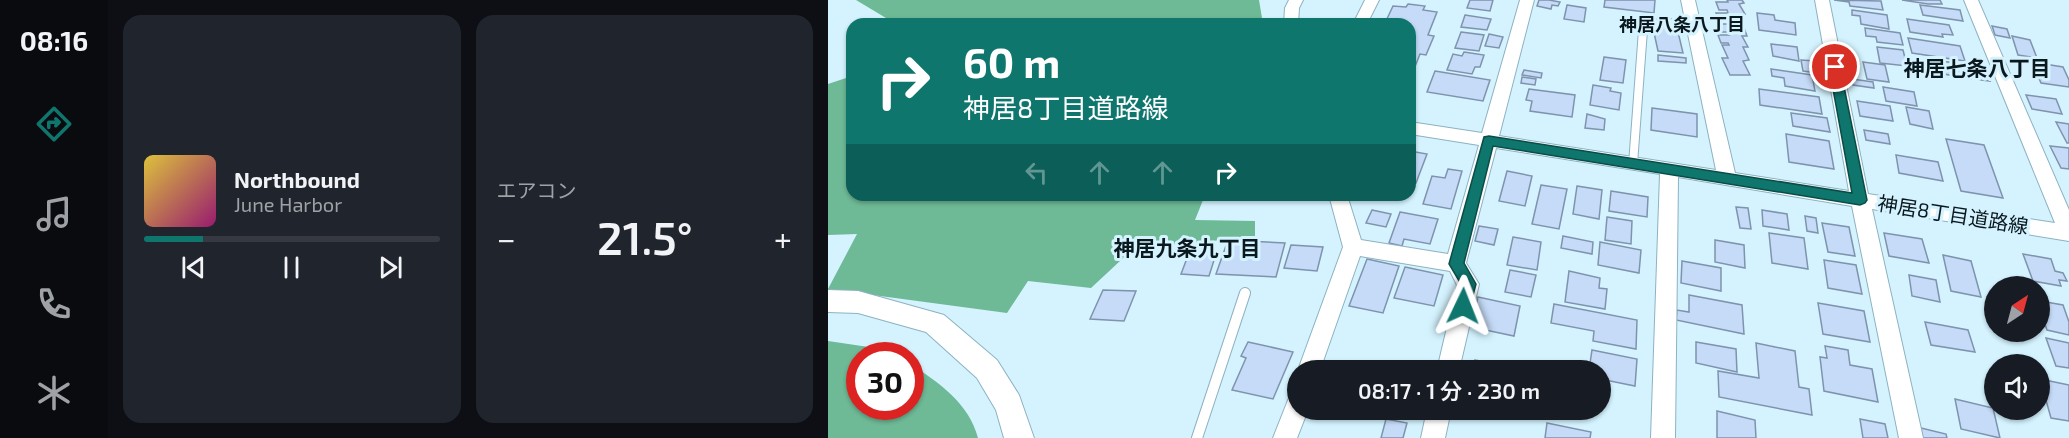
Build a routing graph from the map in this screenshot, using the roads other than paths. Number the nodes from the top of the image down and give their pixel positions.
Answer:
1 (1296, 0) edge
2 (1372, 0) edge
3 (1527, 0) edge
4 (1688, 0) edge
5 (1822, 0) edge
6 (1971, 0) edge
7 (1291, 18) edge
8 (1363, 18) edge
9 (1643, 30) dead end
10 (1416, 129) edge
11 (1489, 140) junction
12 (1633, 164) junction
13 (1669, 170) junction
14 (1728, 180) junction
15 (1860, 200) junction
16 (1340, 201) edge
17 (2069, 233) edge
18 (1353, 247) junction
19 (1456, 264) junction
20 (1245, 293) dead end
21 (828, 301) edge
22 (1313, 360) edge
23 (1450, 360) edge
24 (1292, 420) edge
25 (1437, 420) edge
26 (1019, 438) edge
27 (1197, 438) edge
28 (1285, 438) edge
29 (1433, 438) edge
30 (1663, 438) edge
31 (1911, 438) edge

1 - 7 street
2 - 8 street
3 - 11 street
4 - 14 street
5 - 15 street
6 - 17 street
9 - 12 lane
10 - 11 street, 神居8丁目道路線
11 - 12 street, 神居8丁目道路線
11 - 19 street
12 - 13 street, 神居8丁目道路線
13 - 14 street, 神居8丁目道路線
13 - 30 street
14 - 15 street, 神居8丁目道路線
15 - 17 street, 神居8丁目道路線
15 - 31 street
16 - 18 street
18 - 19 street
18 - 22 street
19 - 23 street
20 - 27 lane
21 - 26 street
24 - 28 street
25 - 29 street

